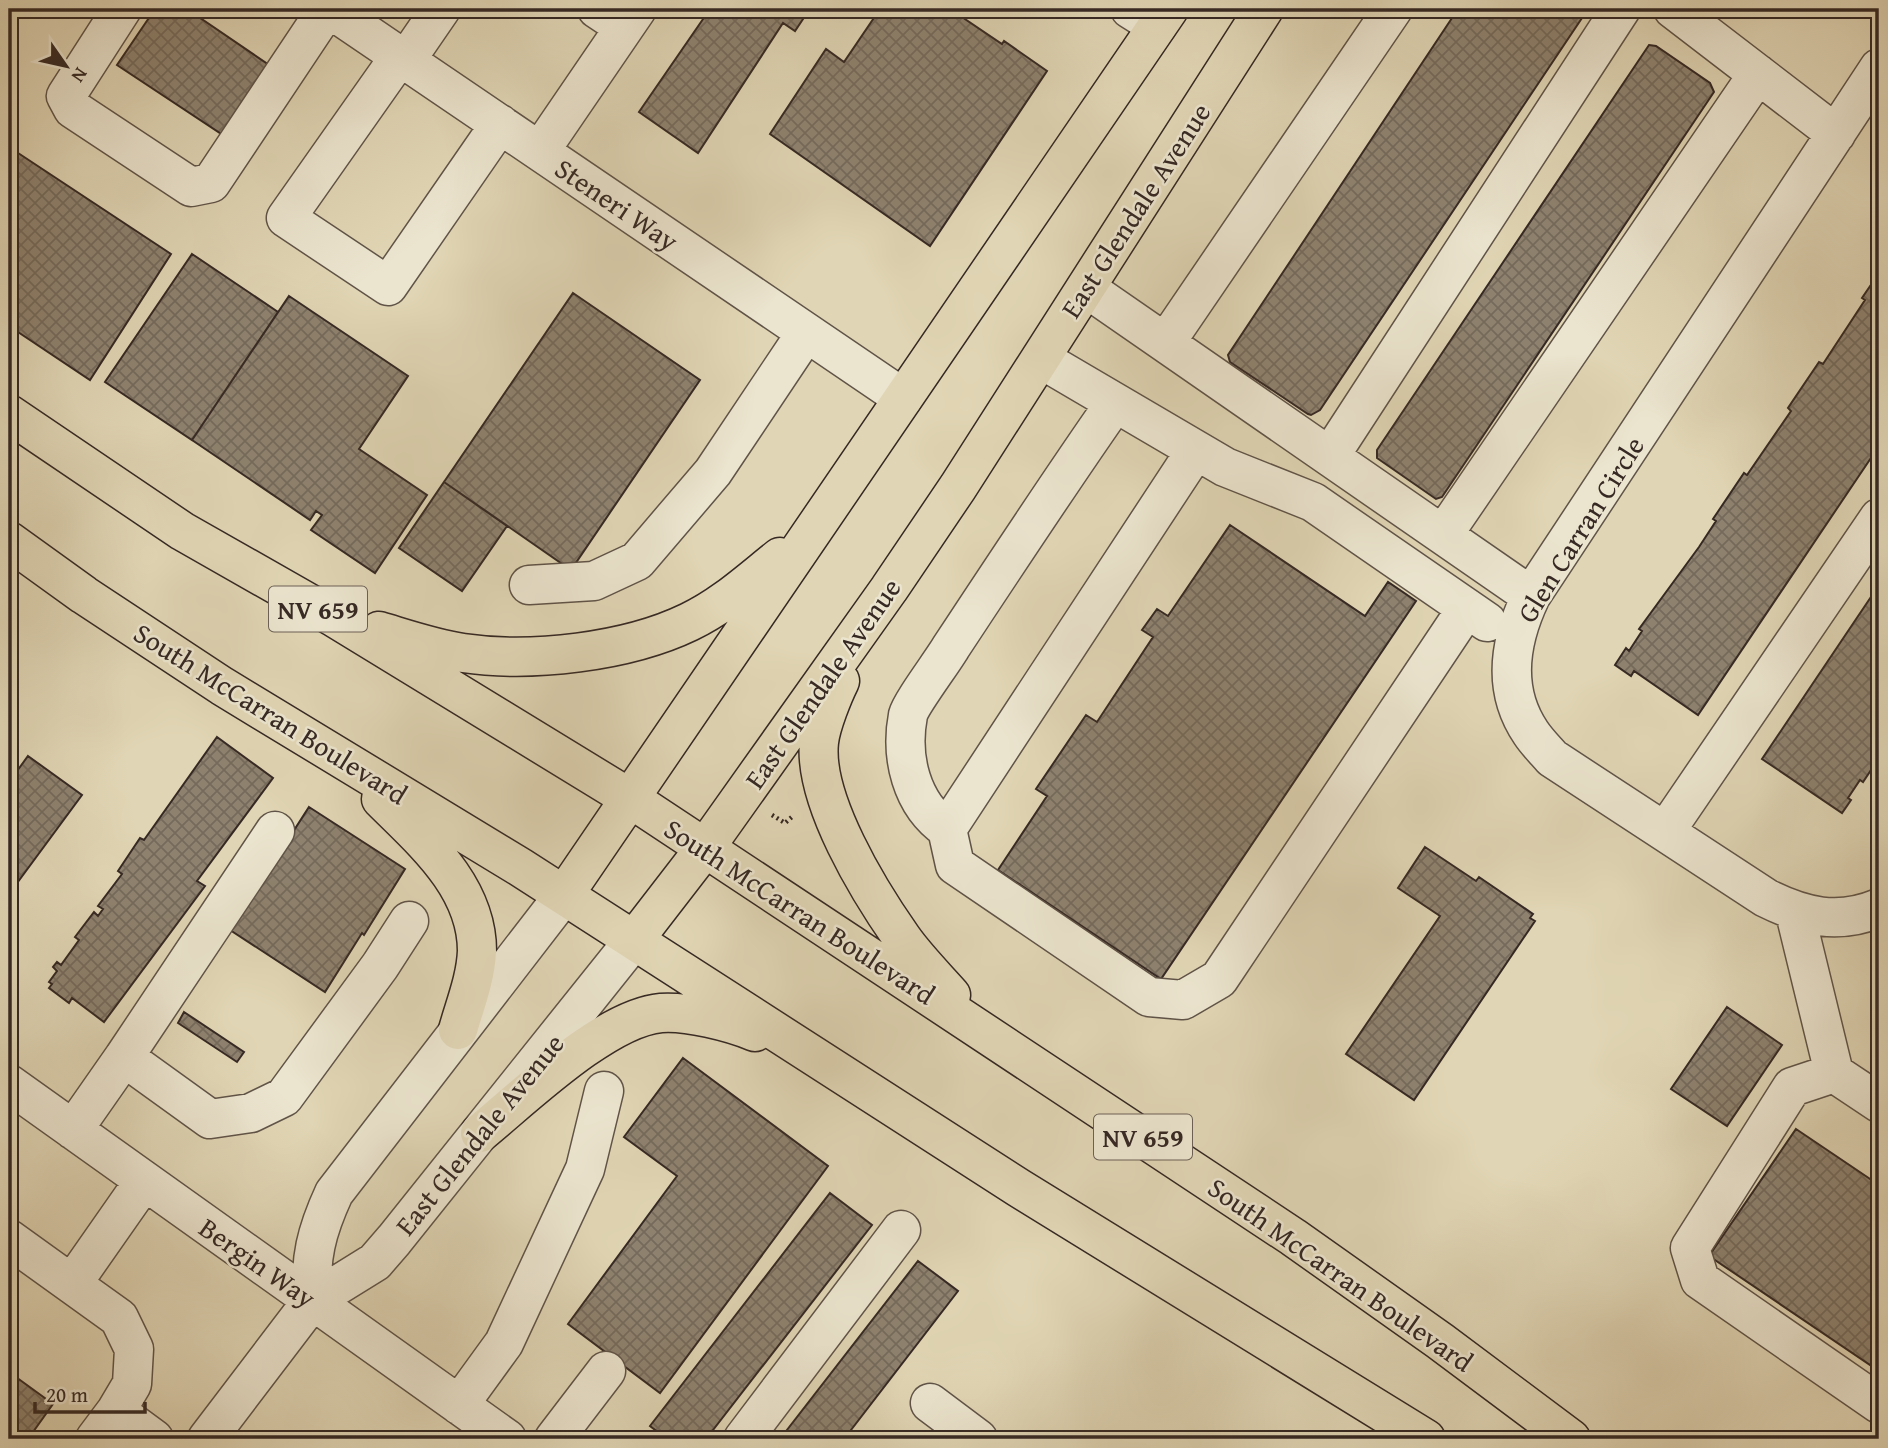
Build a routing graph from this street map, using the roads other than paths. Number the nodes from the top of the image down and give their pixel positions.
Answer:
1 (122, 9) edge
2 (329, 9) edge
3 (441, 9) edge
4 (1264, 9) edge
5 (1393, 9) edge
6 (1620, 9) edge
7 (1673, 9) edge
8 (619, 15) edge
9 (1152, 15) edge
10 (403, 58) junction
11 (1879, 68) edge
12 (1758, 74) junction
13 (500, 124) junction
14 (1836, 134) junction
15 (540, 151) junction
16 (1086, 288) junction
17 (806, 333) junction
18 (1166, 342) junction
19 (1041, 359) junction
20 (903, 398) junction
21 (1115, 402) junction
22 (9, 414) edge
23 (1196, 450) junction
24 (1330, 456) junction
25 (1879, 518) edge
26 (812, 532) junction
27 (1443, 535) junction
28 (9, 541) edge
29 (529, 584) dead end
30 (889, 589) junction
31 (1531, 596) junction
32 (1467, 608) junction
33 (335, 618) junction
34 (1515, 639) junction
35 (335, 753) junction
36 (631, 799) junction
37 (947, 829) junction
38 (275, 831) dead end
39 (1665, 832) junction
40 (705, 848) junction
41 (564, 895) junction
42 (1879, 908) edge
43 (1795, 912) junction
44 (409, 921) dead end
45 (634, 940) junction
46 (979, 1029) junction
47 (458, 1030) junction
48 (124, 1057) junction
49 (823, 1062) junction
50 (1834, 1073) junction
51 (9, 1084) edge
52 (604, 1091) dead end
53 (1879, 1103) edge
54 (73, 1130) junction
55 (480, 1133) junction
56 (144, 1181) junction
57 (901, 1230) dead end
58 (9, 1239) edge
59 (72, 1284) junction
60 (312, 1301) junction
61 (606, 1371) dead end
62 (930, 1404) dead end
63 (1879, 1404) edge
64 (459, 1405) junction
65 (105, 1425) edge
66 (154, 1439) edge
67 (207, 1439) edge
68 (507, 1439) edge
69 (554, 1439) edge
70 (743, 1439) edge
71 (978, 1439) edge
72 (1426, 1439) edge
73 (1571, 1439) edge

1 - 2 street
2 - 10 street, Steneri Way
3 - 10 street
4 - 16 main road, East Glendale Avenue
5 - 18 street
6 - 24 street
7 - 12 street
8 - 15 street
9 - 20 main road
10 - 13 street, Steneri Way
10 - 13 street
11 - 14 street, Glen Carran Circle
12 - 14 street
12 - 27 street
13 - 15 street, Steneri Way
14 - 31 street, Glen Carran Circle
15 - 17 street, Steneri Way
16 - 18 street
16 - 19 main road, East Glendale Avenue
17 - 20 street, Steneri Way
17 - 29 street
18 - 24 street
19 - 21 street
19 - 30 main road, East Glendale Avenue
20 - 26 main road
21 - 23 street
21 - 37 street
22 - 33 main road, South McCarran Boulevard / NV 659
23 - 32 street
23 - 37 street
24 - 27 street
25 - 39 street
26 - 33 main road
26 - 36 main road
27 - 31 street
28 - 35 main road, South McCarran Boulevard
30 - 40 main road, East Glendale Avenue
30 - 46 main road
31 - 34 street, Glen Carran Circle
32 - 34 street
32 - 37 street
33 - 36 main road, South McCarran Boulevard / NV 659
34 - 39 street, Glen Carran Circle
35 - 41 main road, South McCarran Boulevard
35 - 47 main road
36 - 40 main road, South McCarran Boulevard / NV 659
36 - 41 main road
38 - 48 street
39 - 43 street, Glen Carran Circle
40 - 45 main road, East Glendale Avenue
40 - 46 main road, South McCarran Boulevard / NV 659
41 - 45 main road, South McCarran Boulevard
41 - 47 street
42 - 43 street, Glen Carran Circle
43 - 50 street
44 - 48 street
45 - 49 main road, South McCarran Boulevard
45 - 55 street, East Glendale Avenue
46 - 73 main road, South McCarran Boulevard / NV 659
47 - 60 street
48 - 54 street
49 - 55 main road
49 - 72 main road, South McCarran Boulevard
50 - 53 street
50 - 63 street
51 - 54 street, Bergin Way
52 - 64 street
54 - 56 street, Bergin Way
55 - 60 street, East Glendale Avenue
56 - 59 street
56 - 60 street, Bergin Way
57 - 70 street
58 - 59 street
59 - 65 street
60 - 64 street, Bergin Way
60 - 67 street, East Glendale Avenue
61 - 69 street
62 - 71 street
64 - 68 street, Bergin Way
65 - 66 street

